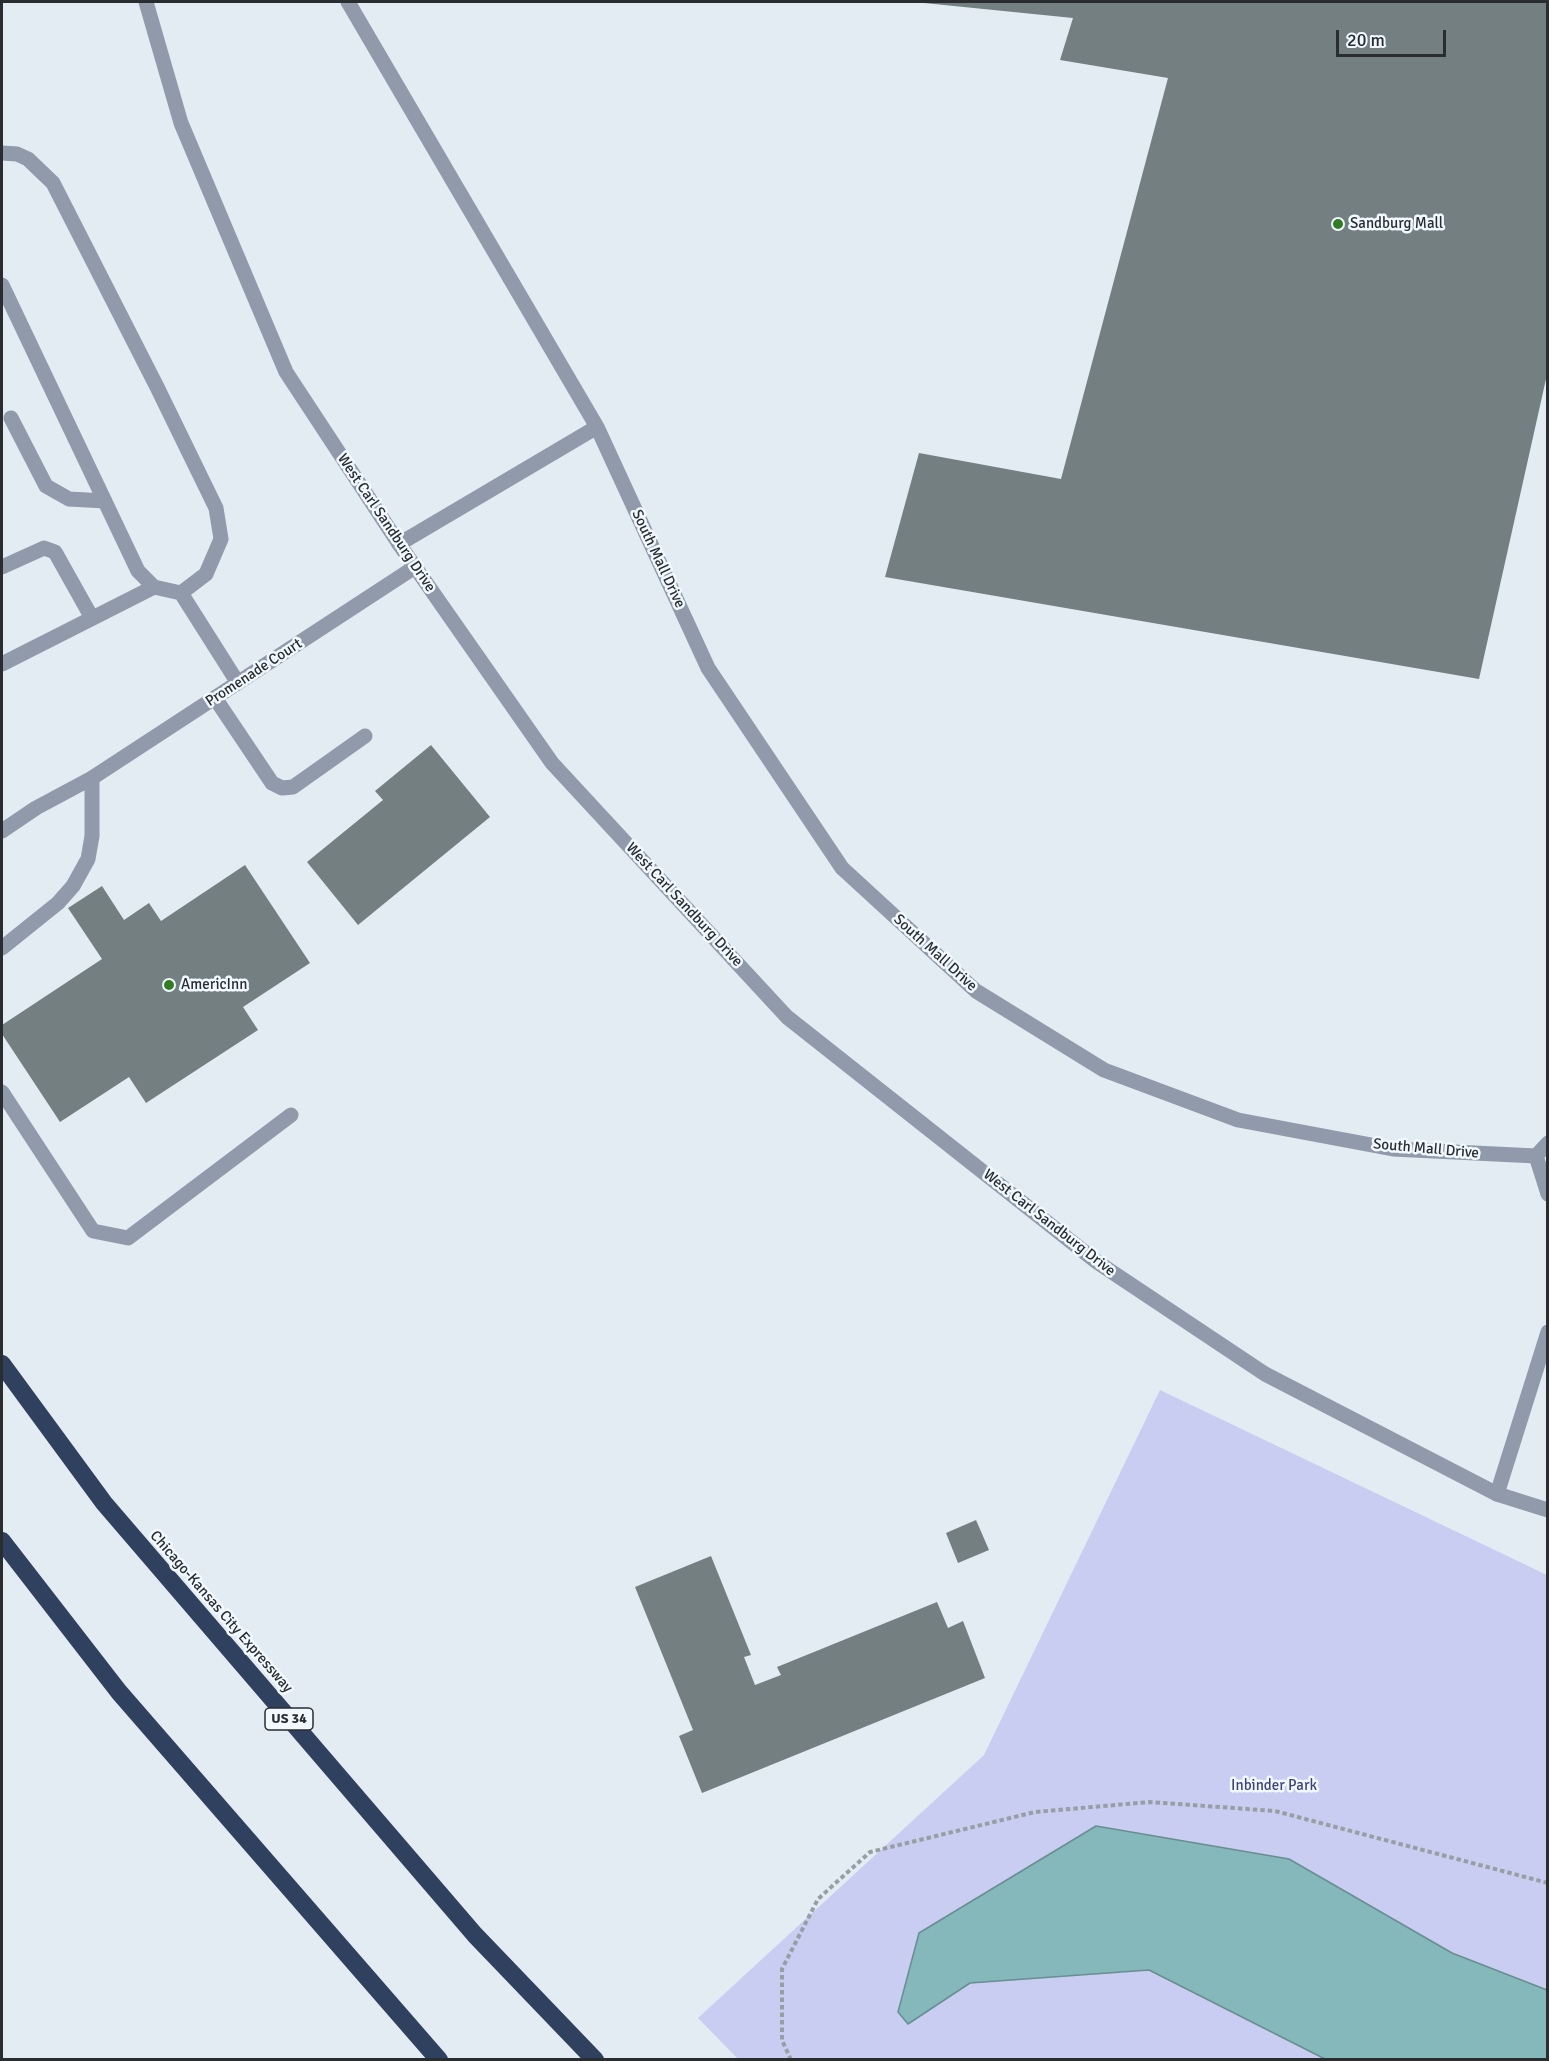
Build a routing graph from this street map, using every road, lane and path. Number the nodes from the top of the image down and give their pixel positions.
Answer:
1 (146, 2) edge
2 (348, 2) edge
3 (2, 153) edge
4 (2, 285) edge
5 (10, 418) dead end
6 (597, 428) junction
7 (105, 501) junction
8 (399, 544) junction
9 (2, 567) edge
10 (415, 567) junction
11 (154, 586) junction
12 (182, 593) junction
13 (92, 618) junction
14 (2, 664) edge
15 (238, 682) junction
16 (215, 698) junction
17 (365, 736) dead end
18 (92, 778) junction
19 (2, 831) edge
20 (2, 948) edge
21 (2, 1092) edge
22 (291, 1115) dead end
23 (1548, 1143) edge
24 (1536, 1156) junction
25 (1548, 1194) edge
26 (1548, 1332) edge
27 (2, 1364) edge
28 (1497, 1494) junction
29 (1548, 1510) edge
30 (2, 1541) edge
31 (1548, 1883) edge
32 (439, 2060) edge
33 (595, 2060) edge
34 (791, 2060) edge

1 - 8 street, West Carl Sandburg Drive
2 - 6 street, South Mall Drive
3 - 12 street
4 - 7 street
5 - 7 street
6 - 8 street
6 - 24 street, South Mall Drive
7 - 11 street
8 - 10 street, West Carl Sandburg Drive
9 - 13 street
10 - 15 street, Promenade Court
10 - 28 street, West Carl Sandburg Drive
11 - 12 street
11 - 13 street
12 - 15 street
13 - 14 street
15 - 16 street, Promenade Court
16 - 17 street
16 - 18 street, Promenade Court
18 - 19 street, Promenade Court
18 - 20 street
21 - 22 street
23 - 24 street
24 - 25 street
26 - 28 street
27 - 33 highway, Chicago-Kansas City Expressway / US 34
28 - 29 street, West Carl Sandburg Drive
30 - 32 highway
31 - 34 path

